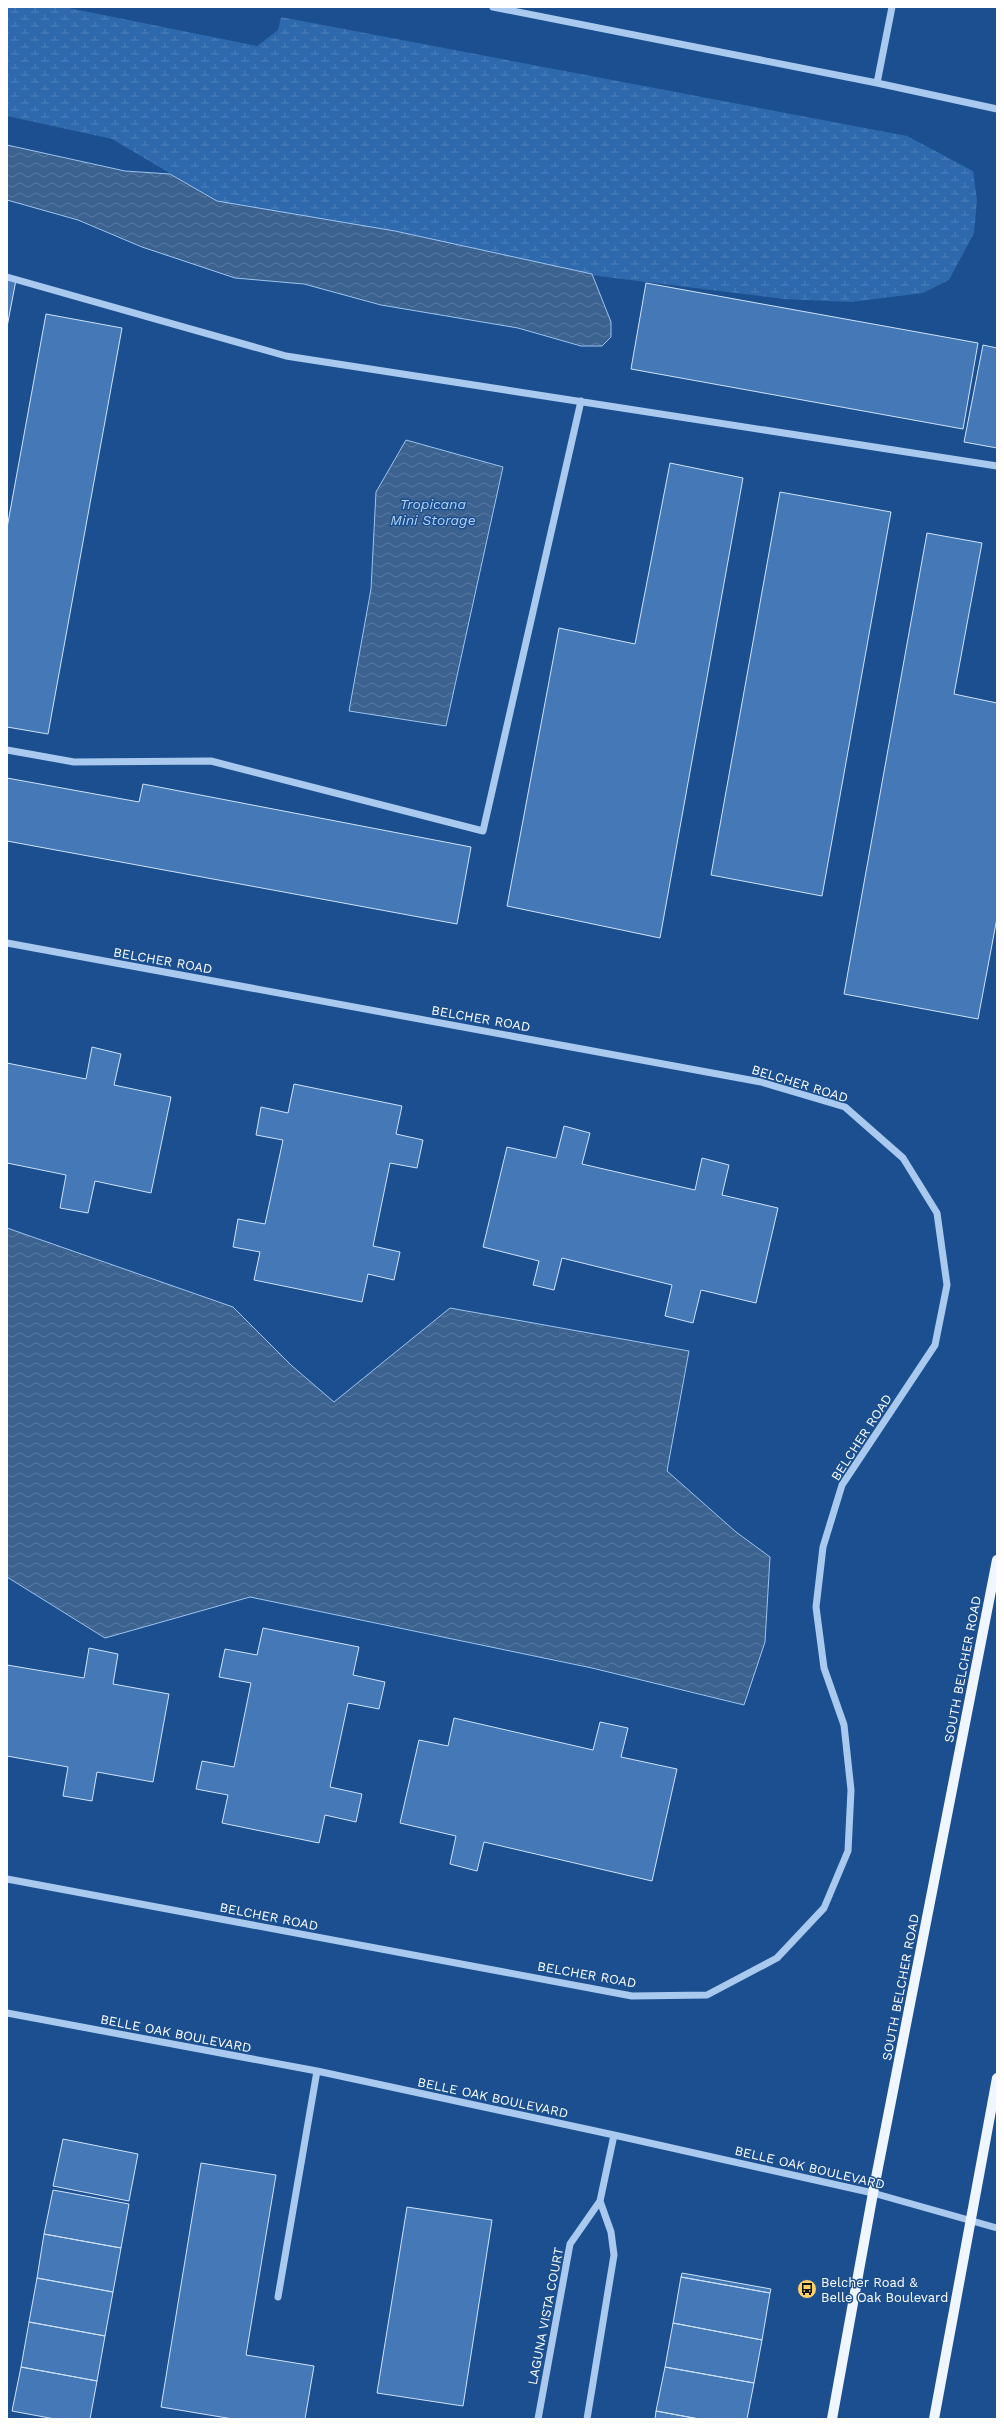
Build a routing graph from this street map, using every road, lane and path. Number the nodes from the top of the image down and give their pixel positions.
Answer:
1 (493, 7) edge
2 (892, 7) edge
3 (877, 83) junction
4 (997, 109) edge
5 (7, 277) edge
6 (581, 402) junction
7 (997, 466) edge
8 (7, 750) edge
9 (7, 943) edge
10 (997, 1560) edge
11 (7, 1879) edge
12 (7, 2013) edge
13 (317, 2071) junction
14 (997, 2078) edge
15 (614, 2135) junction
16 (873, 2193) junction
17 (600, 2201) junction
18 (971, 2222) junction
19 (997, 2228) edge
20 (278, 2297) dead end
21 (538, 2419) edge
22 (587, 2419) edge
23 (832, 2419) edge
24 (934, 2419) edge

1 - 3 street
2 - 3 street
3 - 4 street
5 - 6 street
6 - 7 street
6 - 8 street
9 - 11 street, BELCHER ROAD
10 - 16 main road, SOUTH BELCHER ROAD
12 - 13 street, BELLE OAK BOULEVARD
13 - 15 street, BELLE OAK BOULEVARD
13 - 20 street
14 - 18 main road
15 - 16 street, BELLE OAK BOULEVARD
15 - 17 street, LAGUNA VISTA COURT
16 - 18 street, BELLE OAK BOULEVARD
16 - 23 main road, SOUTH BELCHER ROAD
17 - 21 street, LAGUNA VISTA COURT
17 - 22 street
18 - 19 street, BELLE OAK BOULEVARD
18 - 24 main road

